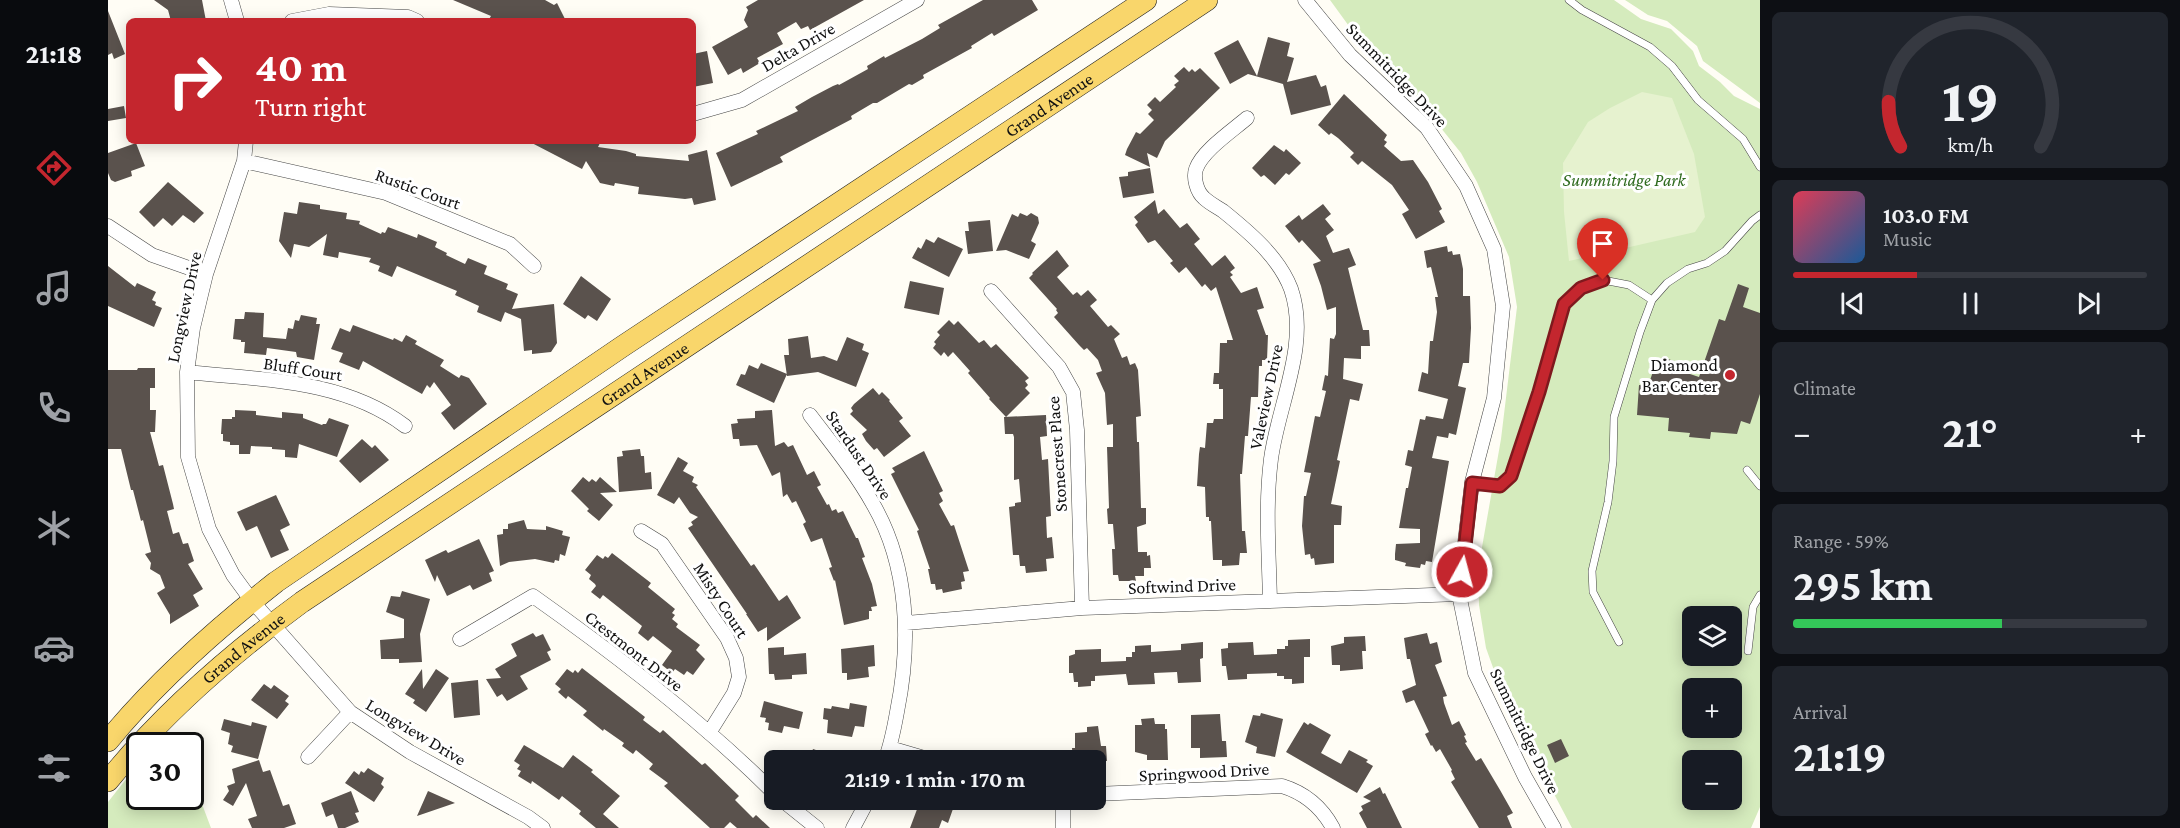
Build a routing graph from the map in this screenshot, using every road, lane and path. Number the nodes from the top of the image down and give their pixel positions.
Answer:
1 (231, 0) edge
2 (917, 0) edge
3 (1146, 0) edge
4 (1207, 0) edge
5 (1305, 0) edge
6 (1569, 0) edge
7 (236, 18) edge
8 (308, 18) edge
9 (408, 18) edge
10 (696, 113) edge
11 (1247, 118) dead end
12 (246, 144) edge
13 (244, 161) junction
14 (1760, 167) edge
15 (1760, 214) edge
16 (108, 226) edge
17 (534, 266) dead end
18 (206, 274) junction
19 (991, 291) dead end
20 (1652, 300) junction
21 (187, 372) junction
22 (810, 415) dead end
23 (405, 426) dead end
24 (1748, 470) dead end
25 (1472, 483) junction
26 (1760, 486) edge
27 (641, 531) dead end
28 (1460, 594) junction
29 (1760, 595) edge
30 (252, 601) junction
31 (1270, 601) junction
32 (1082, 608) junction
33 (906, 623) junction
34 (271, 625) junction
35 (460, 639) dead end
36 (1619, 642) dead end
37 (1748, 651) dead end
38 (350, 712) junction
39 (709, 733) junction
40 (108, 741) edge
41 (889, 750) edge
42 (308, 757) dead end
43 (108, 781) edge
44 (764, 783) edge
45 (1106, 794) edge
46 (794, 810) edge
47 (863, 810) edge
48 (1064, 810) edge
49 (543, 828) edge
50 (817, 828) edge
51 (853, 828) edge
52 (1063, 828) edge
53 (1333, 828) edge
54 (1554, 828) edge

1 - 7 street
2 - 10 street, Delta Drive
3 - 30 main road, Grand Avenue
4 - 34 main road, Grand Avenue
5 - 25 street, Summitridge Drive
6 - 14 lane
8 - 9 street
11 - 31 street, Valeview Drive
12 - 13 street, Longview Drive
13 - 17 street, Rustic Court
13 - 18 street, Longview Drive
15 - 20 lane
16 - 18 street
18 - 21 street, Longview Drive
19 - 32 street, Stonecrest Place
20 - 25 lane
20 - 36 lane
21 - 23 street, Bluff Court
21 - 30 street, Longview Drive
22 - 33 street, Stardust Drive
24 - 26 lane
25 - 28 street, Summitridge Drive
27 - 39 street, Misty Court
28 - 31 street, Softwind Drive
28 - 54 street, Summitridge Drive
29 - 37 lane
30 - 34 street, Longview Drive
30 - 40 main road, Grand Avenue
31 - 32 street, Softwind Drive
32 - 33 street, Softwind Drive
33 - 41 street, Stardust Drive
34 - 38 street, Longview Drive
34 - 43 main road, Grand Avenue
35 - 39 street, Crestmont Drive
38 - 42 street
38 - 49 street, Longview Drive
39 - 44 street, Crestmont Drive
45 - 53 street, Springwood Drive
46 - 50 street
47 - 51 street
48 - 52 street

